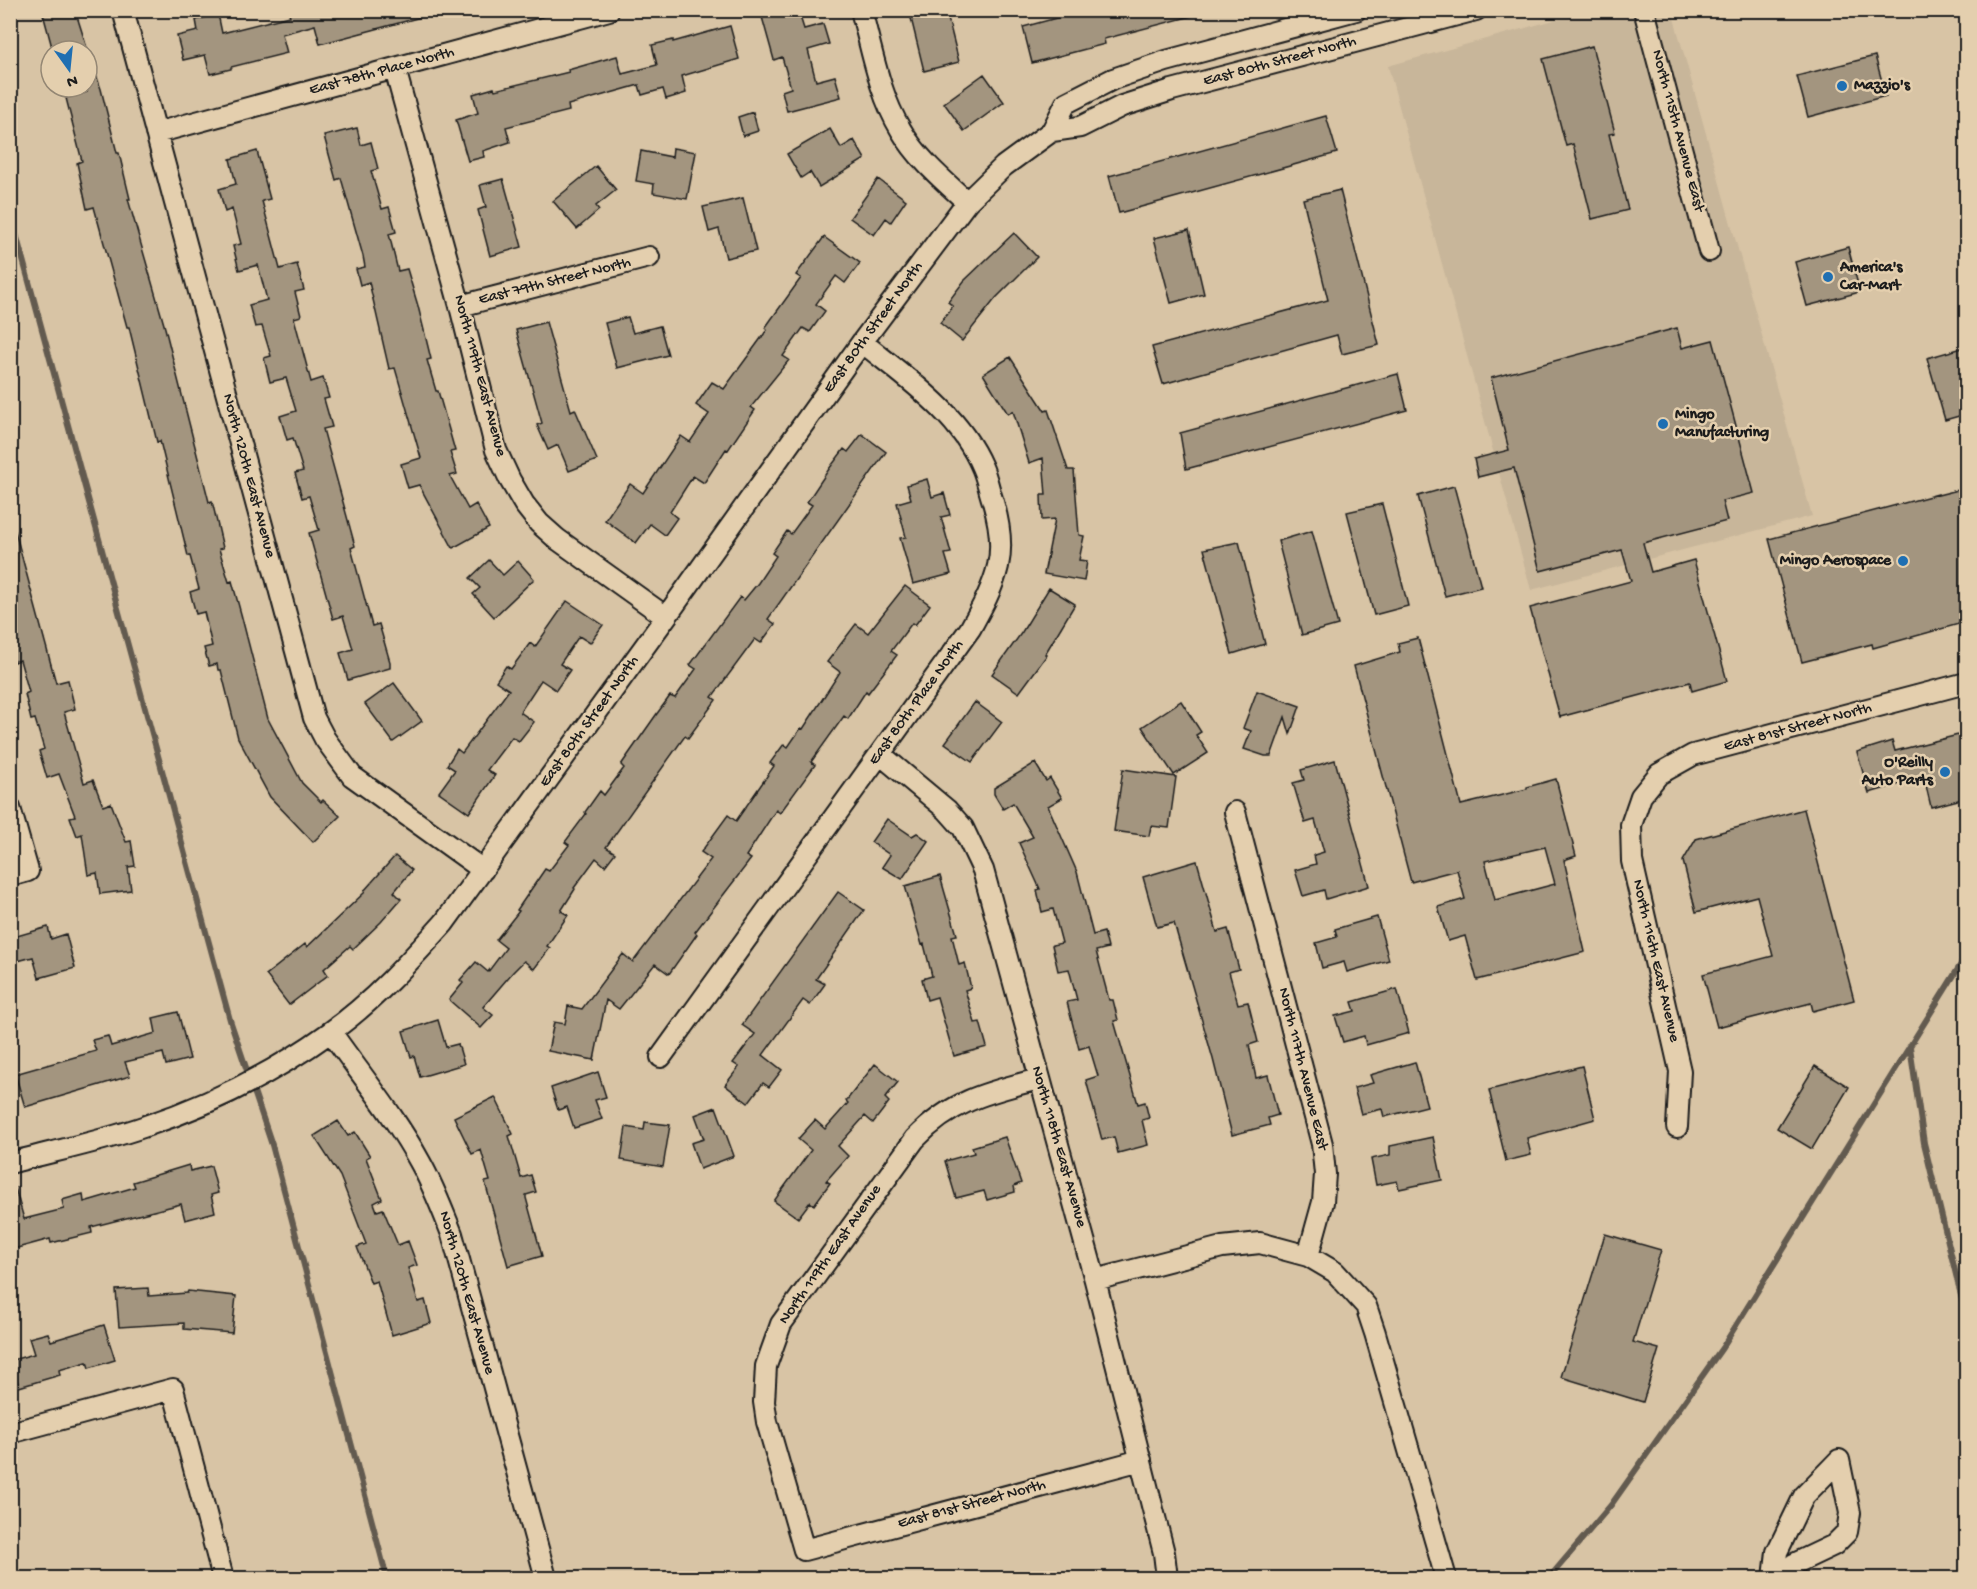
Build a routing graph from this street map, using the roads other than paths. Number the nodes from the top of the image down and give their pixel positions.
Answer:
1 (123, 10) edge
2 (609, 10) edge
3 (861, 10) edge
4 (1356, 10) edge
5 (1476, 10) edge
6 (1644, 10) edge
7 (395, 69) junction
8 (1052, 130) junction
9 (156, 133) junction
10 (967, 202) junction
11 (1709, 251) dead end
12 (650, 258) dead end
13 (460, 306) junction
14 (862, 342) junction
15 (666, 617) junction
16 (1966, 683) edge
17 (880, 754) junction
18 (1641, 796) joint
19 (10, 808) edge
20 (1235, 812) dead end
21 (483, 870) junction
22 (19, 873) edge
23 (331, 1032) junction
24 (661, 1057) dead end
25 (1039, 1079) junction
26 (1677, 1127) dead end
27 (10, 1163) edge
28 (1308, 1256) junction
29 (1095, 1280) junction
30 (10, 1433) edge
31 (1141, 1460) junction
32 (804, 1550) joint
33 (223, 1578) edge
34 (546, 1578) edge
35 (1167, 1578) edge
36 (1446, 1578) edge
37 (1774, 1578) edge
38 (1779, 1578) edge

1 - 9 street, North 120th East Avenue
2 - 7 street, East 78th Place North
3 - 10 street
4 - 8 street, East 80th Street North
5 - 8 street, East 80th Street North
6 - 11 street, North 115th Avenue East
7 - 9 street, East 78th Place North
7 - 13 street, North 119th East Avenue
8 - 10 street, East 80th Street North
9 - 21 street, North 120th East Avenue
10 - 14 street, East 80th Street North
12 - 13 street, East 79th Street North
13 - 15 street, North 119th East Avenue
14 - 15 street, East 80th Street North
14 - 17 street, East 80th Place North
15 - 21 street, East 80th Street North
16 - 18 street, East 81st Street North
17 - 24 street, East 80th Place North
17 - 25 street, North 118th East Avenue
18 - 26 street, North 116th East Avenue
19 - 22 street
20 - 28 street, North 117th Avenue East
21 - 23 street, East 80th Street North
23 - 27 street, East 80th Street North
23 - 34 street, North 120th East Avenue
25 - 29 street, North 118th East Avenue
25 - 32 street, North 119th East Avenue
28 - 29 street
28 - 36 street
29 - 31 street, North 118th East Avenue
30 - 33 street
31 - 32 street, East 81st Street North
31 - 35 street, North 118th East Avenue
37 - 38 street

